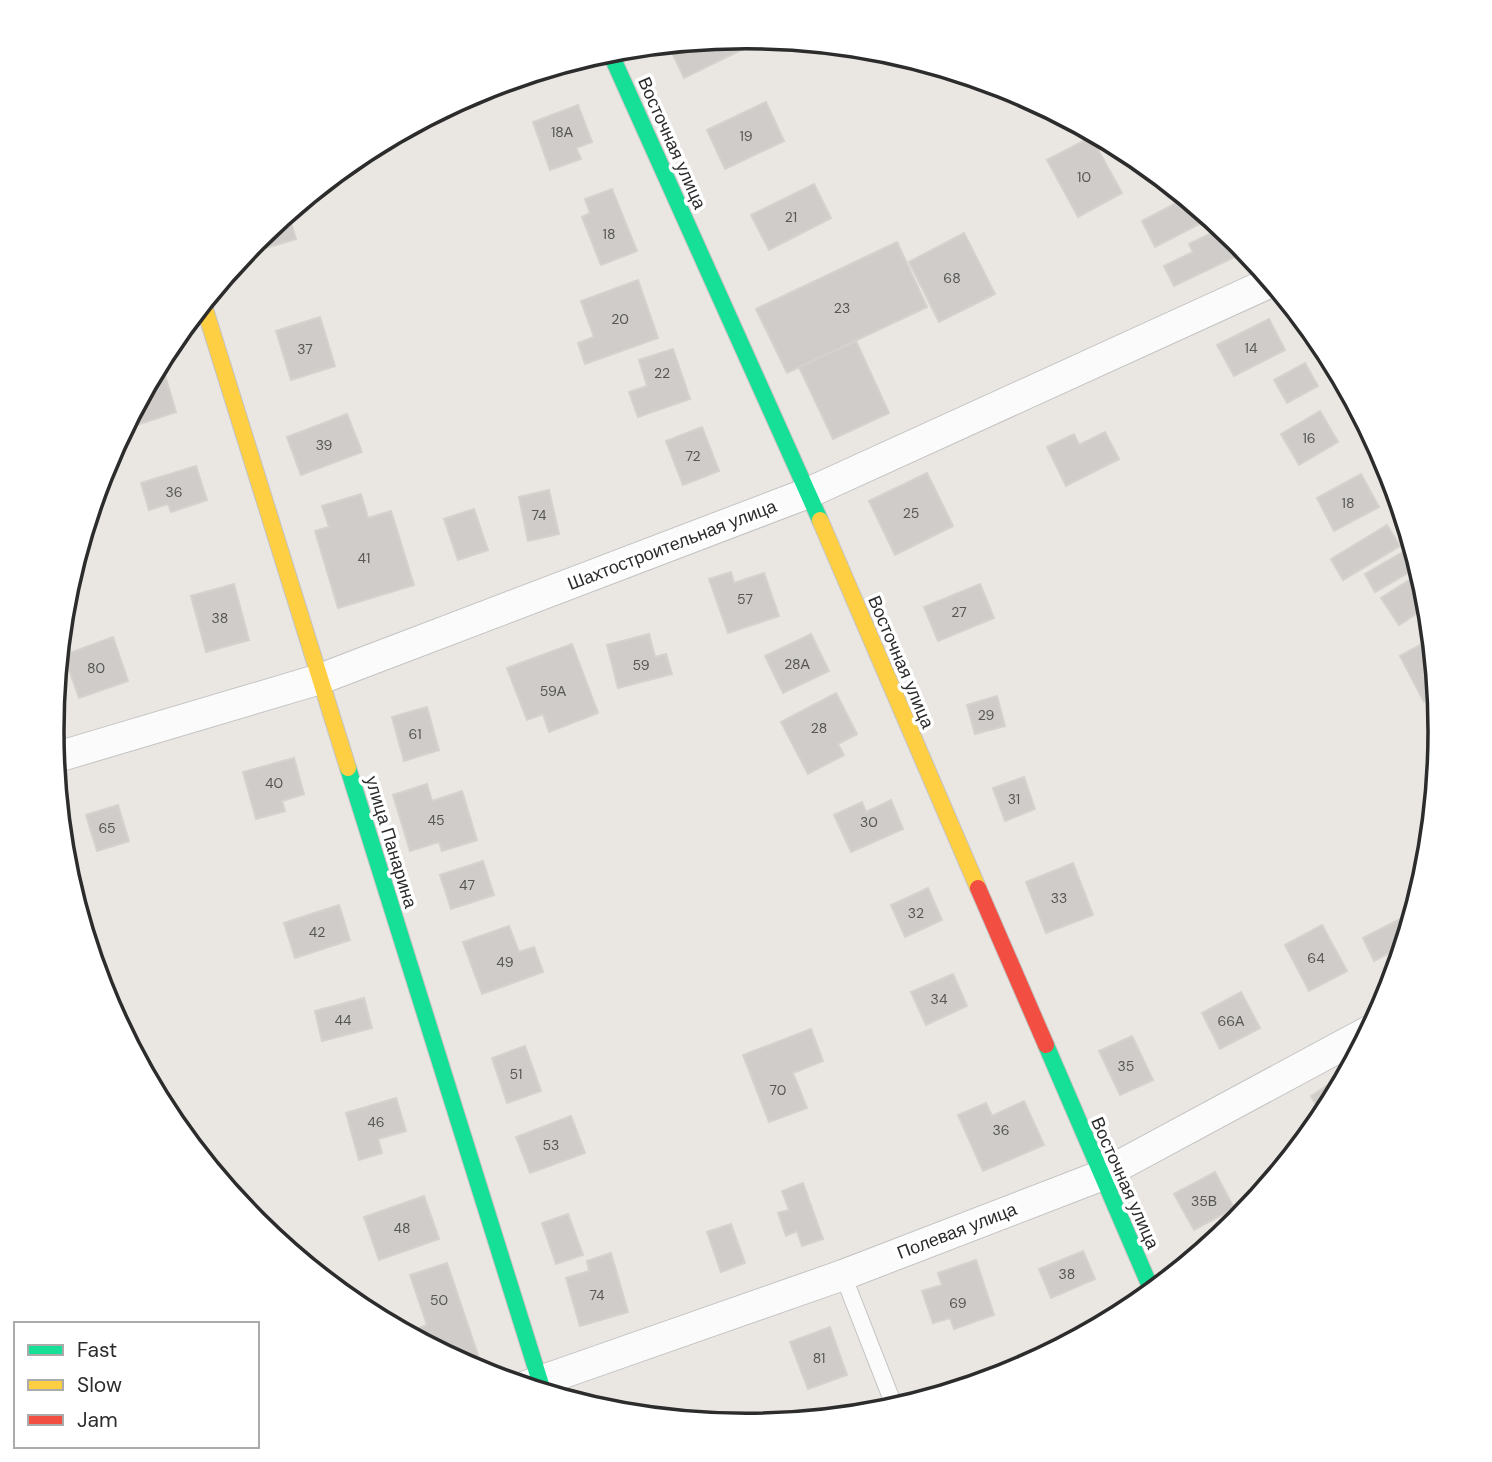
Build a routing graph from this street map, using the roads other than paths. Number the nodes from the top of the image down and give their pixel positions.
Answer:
1 (614, 62) edge
2 (1263, 286) edge
3 (206, 314) edge
4 (808, 493) junction
5 (320, 679) junction
6 (65, 755) edge
7 (1355, 1039) edge
8 (1100, 1176) junction
9 (843, 1275) junction
10 (1148, 1282) edge
11 (534, 1379) edge
12 (545, 1383) edge
13 (891, 1397) edge

1 - 4 street, Восточная улица
2 - 4 street, Шахтостроительная улица
3 - 5 street, улица Панарина
4 - 5 street, Шахтостроительная улица
4 - 8 street, Восточная улица
5 - 6 street, Шахтостроительная улица
5 - 11 street, улица Панарина
7 - 8 street, Полевая улица
8 - 9 street, Полевая улица
8 - 10 street, Восточная улица
9 - 12 street, Полевая улица
9 - 13 lane

